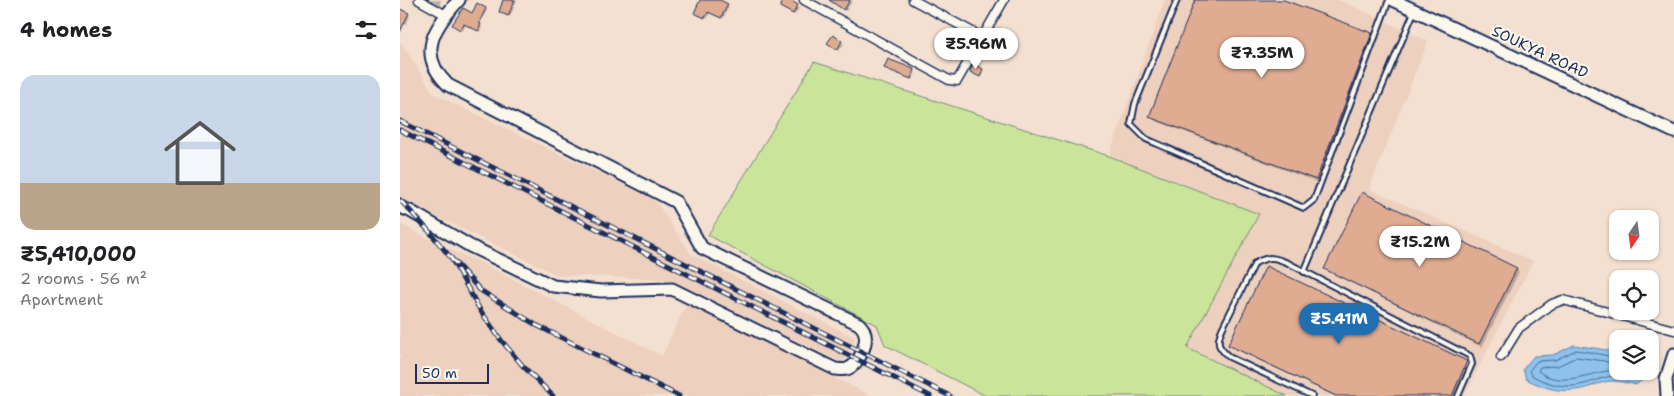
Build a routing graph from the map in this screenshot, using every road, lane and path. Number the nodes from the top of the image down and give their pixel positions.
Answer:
1 (419, 0) edge
2 (459, 0) edge
3 (804, 0) edge
4 (913, 0) edge
5 (1002, 0) edge
6 (1177, 0) edge
7 (1391, 0) edge
8 (1415, 10) junction
9 (446, 15) junction
10 (982, 38) junction
11 (1674, 132) edge
12 (400, 207) edge
13 (1304, 272) junction
14 (1674, 330) edge
15 (1674, 354) edge
16 (1501, 357) dead end
17 (1312, 396) edge
18 (1458, 396) edge
19 (1667, 396) edge

1 - 9 street
2 - 9 main road
3 - 10 street
4 - 10 street
5 - 10 street
6 - 7 lane
7 - 8 main road, SOUKYA ROAD
8 - 11 main road, SOUKYA ROAD
8 - 13 lane
9 - 12 main road
13 - 17 lane
13 - 18 lane
14 - 16 street
15 - 19 main road

